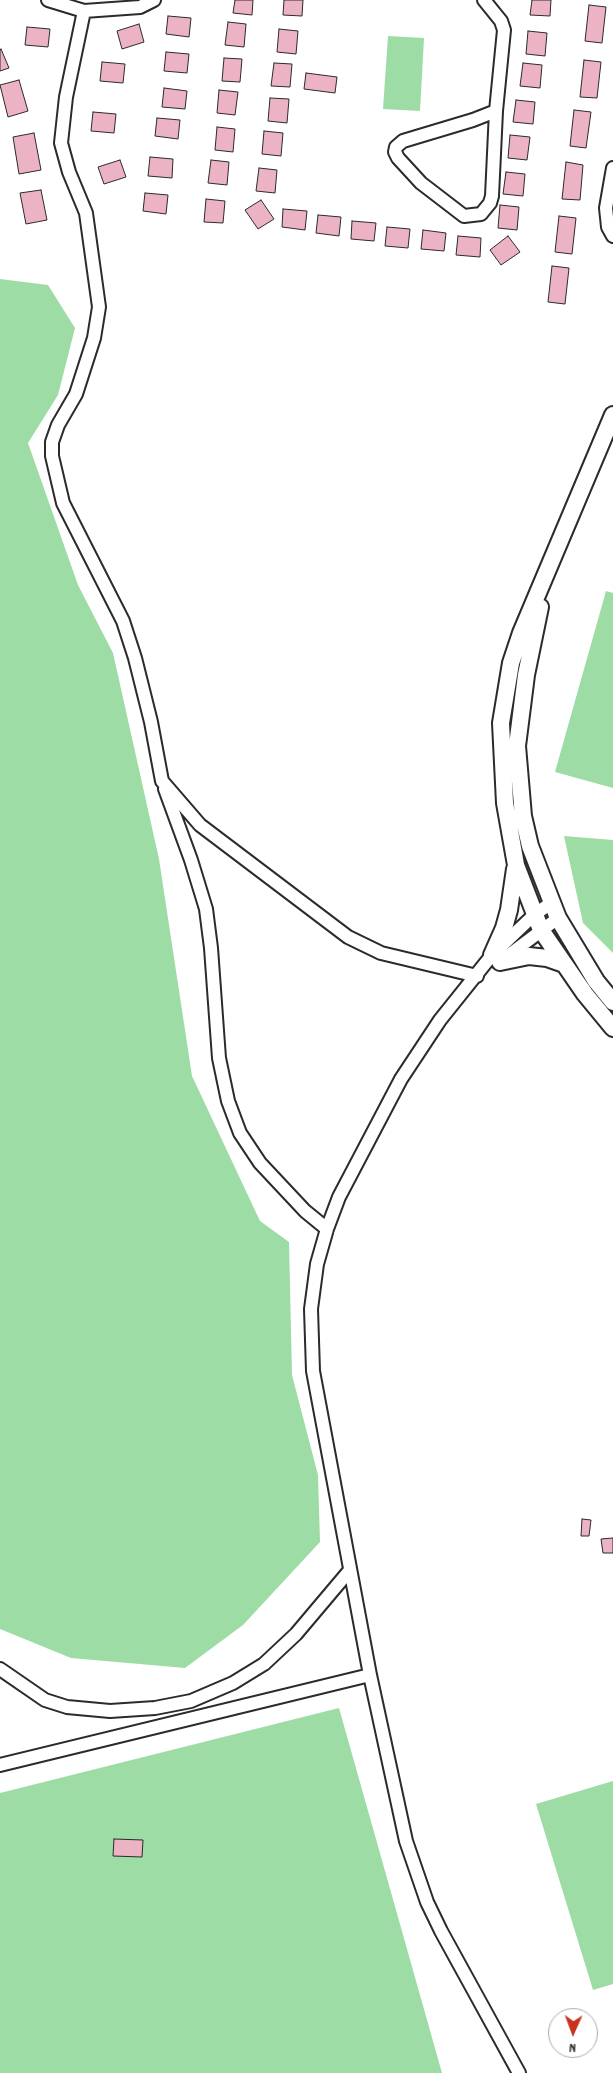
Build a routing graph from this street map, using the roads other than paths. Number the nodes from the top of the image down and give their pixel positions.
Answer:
1 (48, 0) edge
2 (154, 0) edge
3 (484, 0) edge
4 (84, 11) junction
5 (496, 111) junction
6 (613, 168) edge
7 (613, 236) edge
8 (613, 415) edge
9 (547, 571) junction
10 (162, 781) junction
11 (516, 865) junction
12 (551, 903) junction
13 (558, 918) junction
14 (538, 923) junction
15 (496, 959) junction
16 (564, 964) junction
17 (479, 974) junction
18 (613, 1002) edge
19 (613, 1028) edge
20 (327, 1229) junction
21 (350, 1570) junction
22 (0, 1668) edge
23 (370, 1675) junction
24 (0, 1765) edge
25 (519, 2073) edge

1 - 4 street
2 - 4 street
3 - 5 street
4 - 10 street
5 - 5 street
6 - 7 street
8 - 9 street
9 - 11 street
9 - 12 street
10 - 17 street
10 - 20 street
11 - 14 street
11 - 15 street
12 - 13 street
12 - 14 street
13 - 14 street
13 - 18 street
14 - 15 street
14 - 16 street
15 - 16 street
15 - 17 street
16 - 19 street
17 - 20 street
20 - 21 street
21 - 22 street
21 - 23 street
23 - 24 street
23 - 25 street

